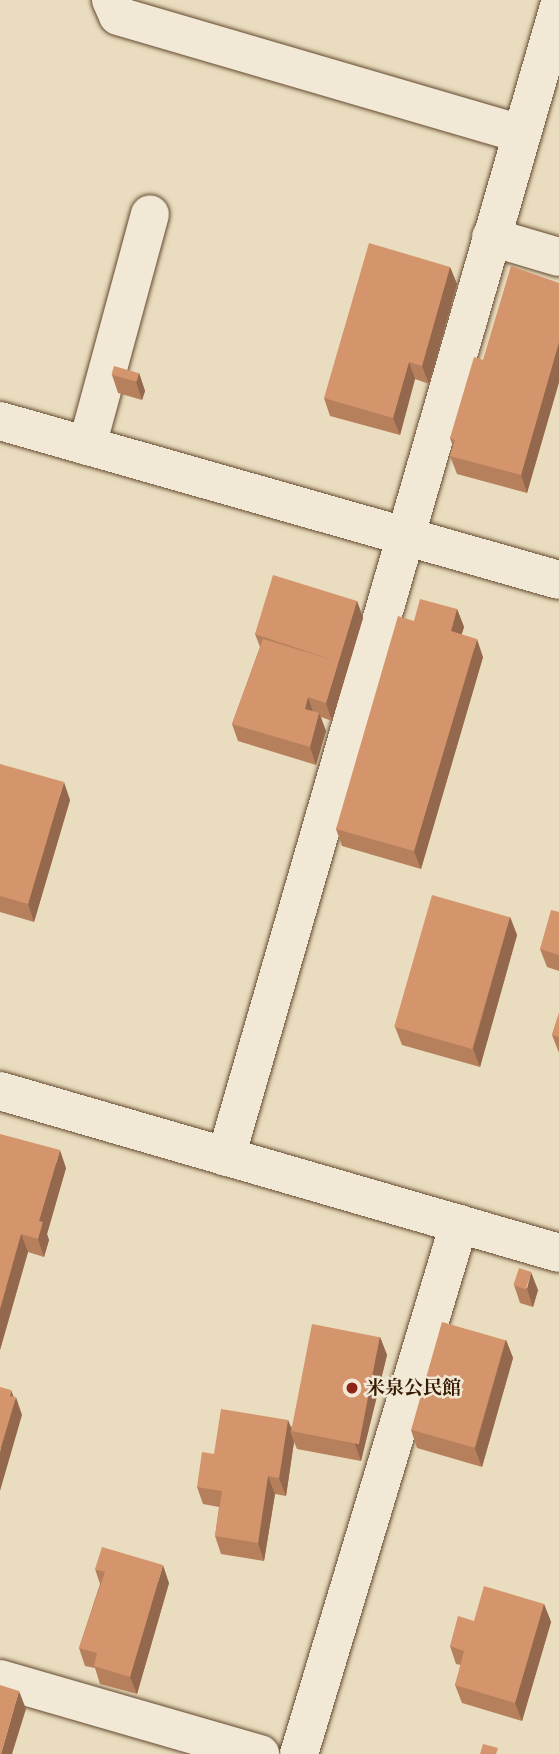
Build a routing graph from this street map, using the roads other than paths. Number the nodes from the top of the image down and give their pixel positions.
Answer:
1 (111, 0) edge
2 (559, 6) edge
3 (521, 134) junction
4 (150, 214) dead end
5 (491, 237) junction
6 (559, 257) edge
7 (0, 421) edge
8 (88, 446) junction
9 (405, 535) junction
10 (559, 580) edge
11 (0, 1091) edge
12 (226, 1157) junction
13 (459, 1224) junction
14 (559, 1252) edge
15 (0, 1679) edge
16 (260, 1754) edge
17 (299, 1754) edge

1 - 3 street
2 - 3 street
3 - 5 street
4 - 8 street
5 - 6 street
5 - 9 street
7 - 8 street
8 - 9 street
9 - 10 street
9 - 12 street
11 - 12 street
12 - 13 street
13 - 14 street
13 - 17 street
15 - 16 street

